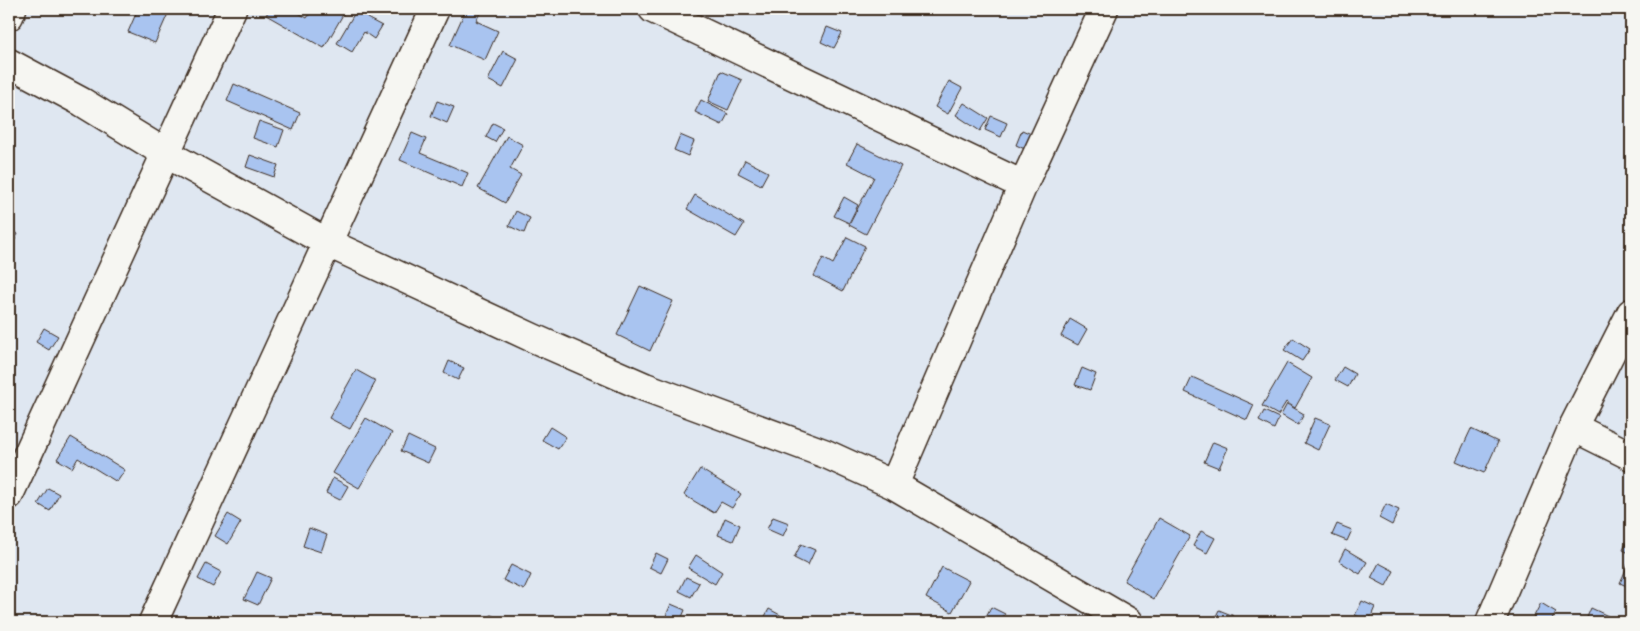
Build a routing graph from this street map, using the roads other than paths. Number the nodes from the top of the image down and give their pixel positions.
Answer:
1 (12, 9) edge
2 (232, 9) edge
3 (435, 9) edge
4 (653, 9) edge
5 (1104, 9) edge
6 (9, 16) edge
7 (9, 62) edge
8 (166, 153) junction
9 (1023, 185) junction
10 (328, 243) junction
11 (1631, 313) edge
12 (1573, 427) junction
13 (1631, 456) edge
14 (894, 485) junction
15 (9, 495) edge
16 (153, 622) edge
17 (1129, 622) edge
18 (1490, 622) edge

1 - 6 street
2 - 8 street
3 - 10 street
4 - 9 street
5 - 9 street
7 - 8 street
8 - 10 street
8 - 15 street
9 - 14 street
10 - 14 street
10 - 16 street
11 - 12 street
12 - 13 street
12 - 18 street
14 - 17 street

